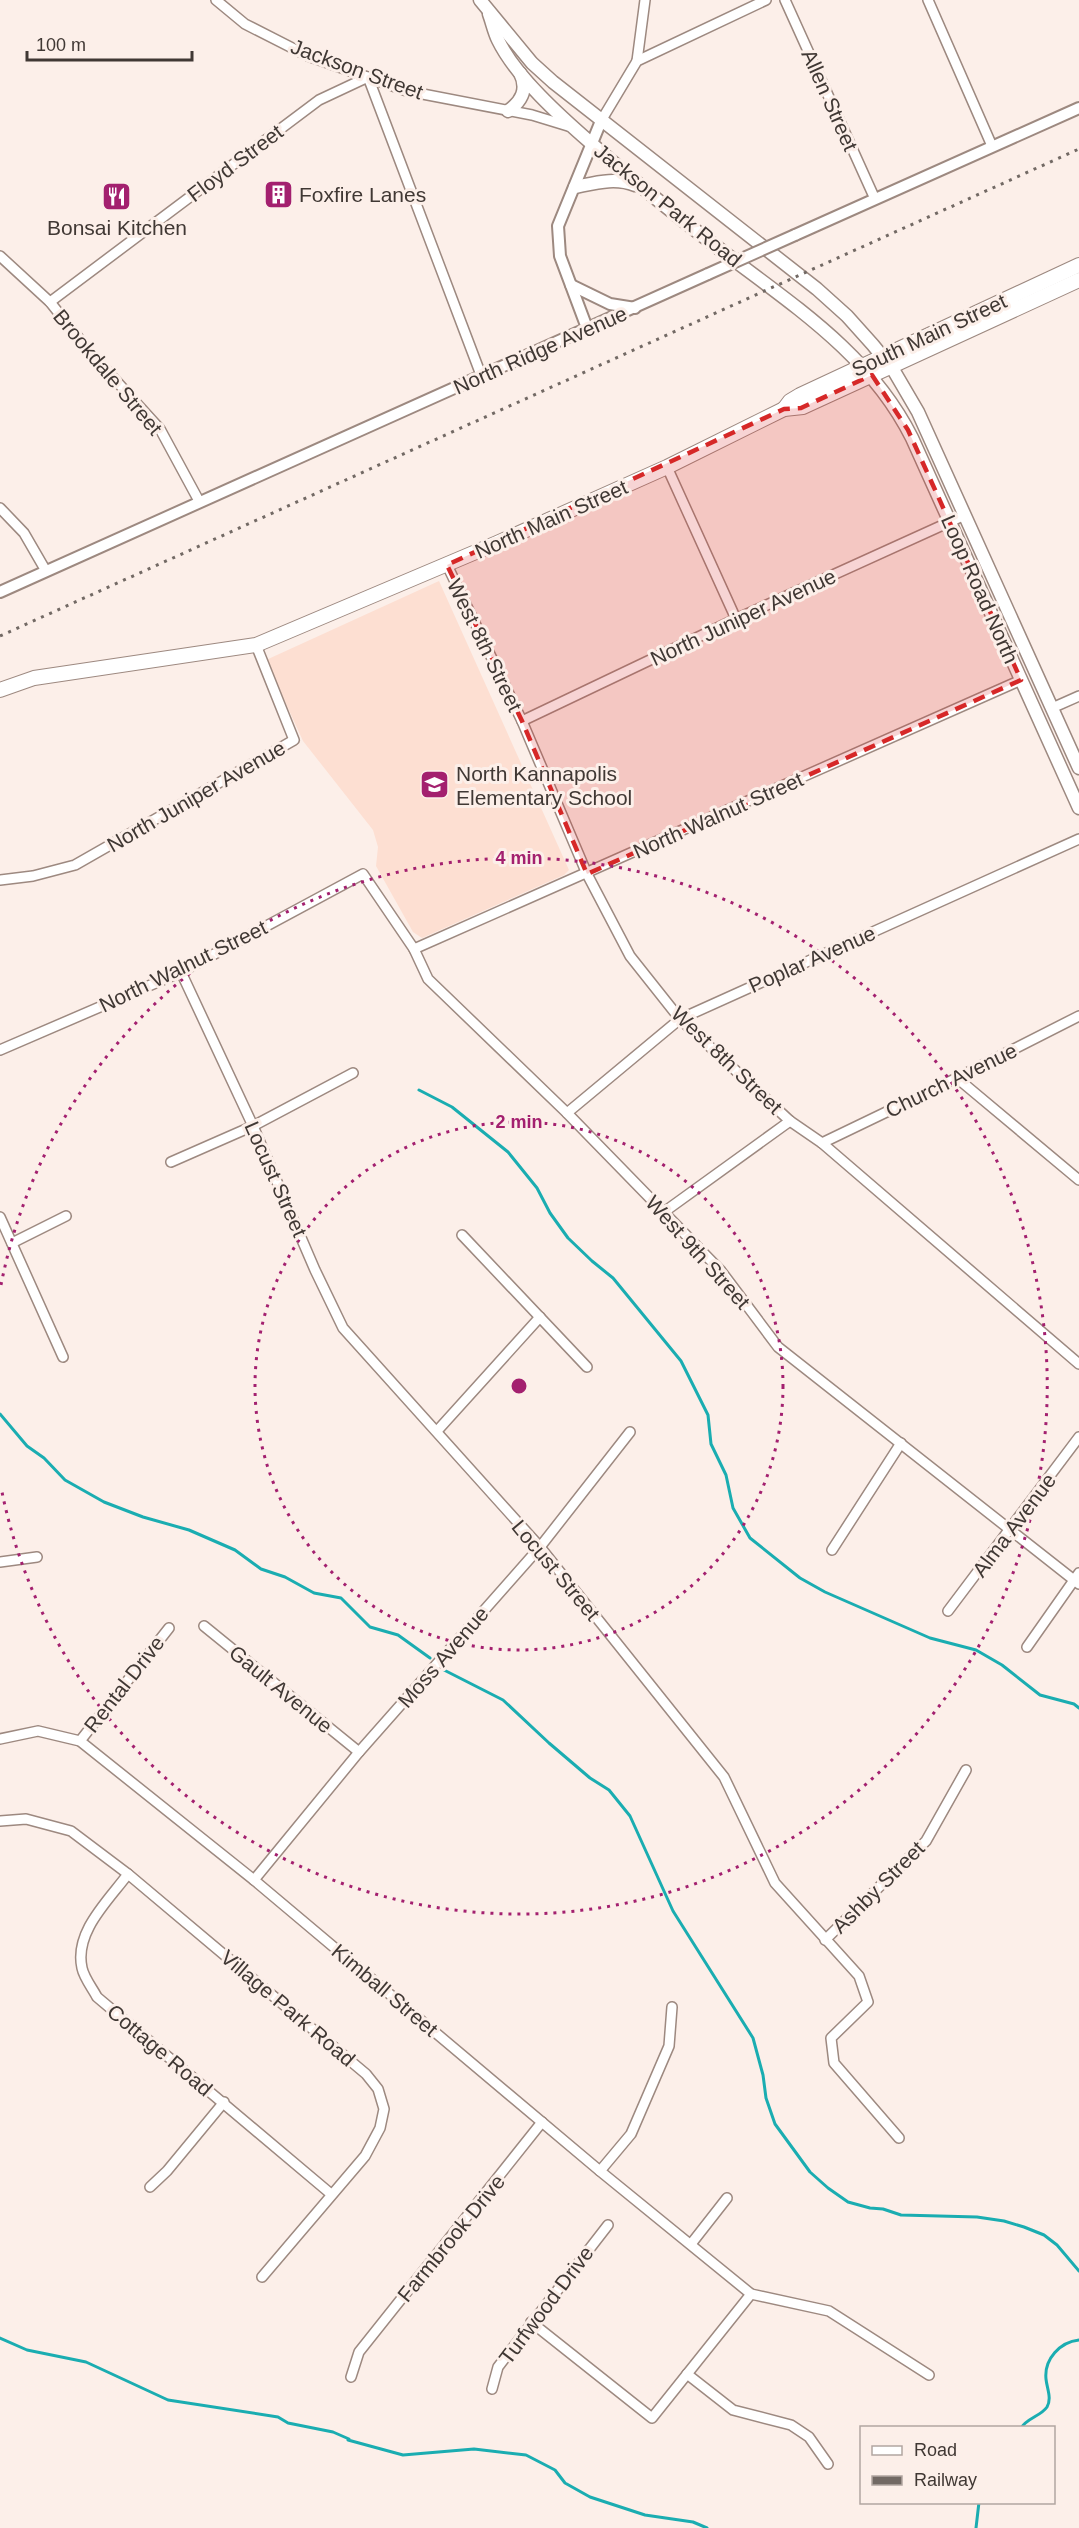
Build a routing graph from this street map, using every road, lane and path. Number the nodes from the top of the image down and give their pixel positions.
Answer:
1 (216, 0) edge
2 (480, 0) edge
3 (645, 0) edge
4 (766, 0) edge
5 (785, 0) edge
6 (928, 0) edge
7 (489, 14) junction
8 (637, 61) junction
9 (519, 69) junction
10 (368, 77) junction
11 (1079, 108) edge
12 (508, 111) junction
13 (601, 121) junction
14 (577, 131) junction
15 (592, 144) junction
16 (992, 146) junction
17 (575, 187) junction
18 (647, 191) junction
19 (875, 199) junction
20 (0, 256) edge
21 (1079, 265) edge
22 (1079, 280) edge
23 (571, 285) junction
24 (50, 302) junction
25 (635, 308) junction
26 (587, 328) junction
27 (887, 361) junction
28 (867, 370) junction
29 (481, 375) junction
30 (784, 409) joint
31 (667, 467) junction
32 (199, 501) junction
33 (0, 508) edge
34 (965, 514) junction
35 (950, 522) junction
36 (447, 565) junction
37 (46, 571) junction
38 (0, 591) edge
39 (736, 619) junction
40 (256, 645) junction
41 (1021, 680) junction
42 (0, 690) edge
43 (1079, 696) edge
44 (1052, 708) junction
45 (522, 721) junction
46 (1079, 768) edge
47 (1079, 808) edge
48 (1079, 840) edge
49 (363, 874) joint
50 (587, 874) junction
51 (0, 880) edge
52 (414, 949) junction
53 (181, 972) junction
54 (1079, 1016) edge
55 (680, 1019) junction
56 (0, 1050) edge
57 (353, 1073) dead end
58 (957, 1078) junction
59 (567, 1113) junction
60 (790, 1121) junction
61 (253, 1126) junction
62 (822, 1143) junction
63 (171, 1162) dead end
64 (1079, 1180) edge
65 (664, 1212) junction
66 (66, 1216) dead end
67 (0, 1217) edge
68 (462, 1234) dead end
69 (12, 1242) junction
70 (540, 1317) junction
71 (63, 1357) dead end
72 (1079, 1364) edge
73 (587, 1367) dead end
74 (437, 1431) junction
75 (630, 1432) dead end
76 (1079, 1437) edge
77 (901, 1443) junction
78 (1010, 1530) junction
79 (540, 1547) junction
80 (832, 1550) dead end
81 (37, 1557) dead end
82 (0, 1562) edge
83 (1077, 1579) edge
84 (948, 1611) dead end
85 (204, 1626) dead end
86 (168, 1628) dead end
87 (1027, 1647) dead end
88 (0, 1739) edge
89 (80, 1741) junction
90 (359, 1752) junction
91 (966, 1770) dead end
92 (0, 1821) edge
93 (128, 1874) junction
94 (254, 1880) junction
95 (825, 1940) junction
96 (672, 2007) dead end
97 (224, 2103) junction
98 (542, 2122) junction
99 (899, 2138) dead end
100 (600, 2171) junction
101 (150, 2187) dead end
102 (331, 2194) junction
103 (727, 2198) dead end
104 (608, 2225) dead end
105 (691, 2244) junction
106 (262, 2277) dead end
107 (752, 2294) junction
108 (531, 2322) junction
109 (687, 2374) junction
110 (928, 2375) dead end
111 (351, 2377) dead end
112 (492, 2389) dead end
113 (828, 2463) dead end

1 - 10 street, Jackson Street
2 - 7 main road, Jackson Park Road
3 - 8 street
4 - 8 street
5 - 19 street, Allen Street
6 - 16 street
7 - 9 main road, Jackson Park Road
7 - 13 main road, Jackson Park Road
8 - 13 street
9 - 12 main road
9 - 14 main road, Jackson Park Road
10 - 12 street, Jackson Street
10 - 24 street, Floyd Street
10 - 29 street
11 - 16 street, North Ridge Avenue
12 - 14 street, Jackson Street
13 - 15 street
13 - 27 main road, Jackson Park Road
14 - 15 main road, Jackson Park Road
15 - 17 street
15 - 18 main road, Jackson Park Road
16 - 19 street, North Ridge Avenue
17 - 18 main road
17 - 23 street
18 - 28 main road, Jackson Park Road
19 - 25 street, North Ridge Avenue, bridge
20 - 24 street, Brookdale Street
21 - 27 main road, South Main Street
22 - 27 main road
23 - 25 street
23 - 26 street
24 - 32 street, Brookdale Street
25 - 26 street, North Ridge Avenue
26 - 29 street, North Ridge Avenue
27 - 28 main road
27 - 34 main road, Loop Road North
28 - 30 main road, South Main Street
28 - 35 main road, Loop Road North
29 - 32 street, North Ridge Avenue
30 - 31 main road, North Main Street
31 - 36 main road, North Main Street
31 - 39 street
32 - 37 street, North Ridge Avenue
33 - 37 street
34 - 35 street, North Juniper Avenue
34 - 44 main road, Loop Road North
35 - 39 street, North Juniper Avenue
35 - 41 main road, Loop Road North
36 - 40 main road, North Main Street
36 - 45 street, West 8th Street
37 - 38 street, North Ridge Avenue
39 - 45 street, North Juniper Avenue
40 - 42 main road, North Main Street
40 - 51 street, North Juniper Avenue
41 - 47 main road, Loop Road North
41 - 50 street, North Walnut Street
43 - 44 street
44 - 46 main road, Loop Road North
45 - 50 street, West 8th Street
48 - 55 street, Poplar Avenue
49 - 52 street, West 9th Street
49 - 53 street, North Walnut Street
50 - 52 street, North Walnut Street
50 - 55 street, West 8th Street
52 - 59 street, West 9th Street
53 - 56 street, North Walnut Street
53 - 61 street, Locust Street
54 - 58 street, Church Avenue
55 - 59 street, Poplar Avenue
55 - 60 street, West 8th Street
57 - 61 street
58 - 62 street, Church Avenue
58 - 64 street
59 - 65 street, West 9th Street
60 - 62 street, West 8th Street
60 - 65 street
61 - 63 street
61 - 74 street, Locust Street
62 - 72 street, West 8th Street
65 - 77 street, West 9th Street
66 - 69 street
67 - 69 street
68 - 70 street
69 - 71 street
70 - 73 street
70 - 74 street
74 - 79 street, Locust Street
75 - 79 street, Moss Avenue
76 - 78 street, Alma Avenue
77 - 78 street, West 9th Street
77 - 80 street
78 - 83 street, West 9th Street
78 - 84 street, Alma Avenue
79 - 90 street, Moss Avenue
79 - 95 street, Locust Street
81 - 82 street
83 - 87 street
85 - 90 street, Gault Avenue
86 - 89 street, Rental Drive
88 - 89 street, Kimball Street
89 - 94 street, Kimball Street
90 - 94 street, Moss Avenue
91 - 95 street, Ashby Street
92 - 93 street, Village Park Road
93 - 97 street, Cottage Road
93 - 102 street, Village Park Road
94 - 98 street, Kimball Street
95 - 99 street, Locust Street
96 - 100 street
97 - 101 street
97 - 102 street, Cottage Road
98 - 100 street, Kimball Street
98 - 111 street, Farmbrook Drive
100 - 105 street, Kimball Street
102 - 106 street, Village Park Road
103 - 105 street
104 - 108 street, Turfwood Drive
105 - 107 street, Kimball Street
107 - 109 street
107 - 110 street
108 - 109 street
108 - 112 street, Turfwood Drive
109 - 113 street

